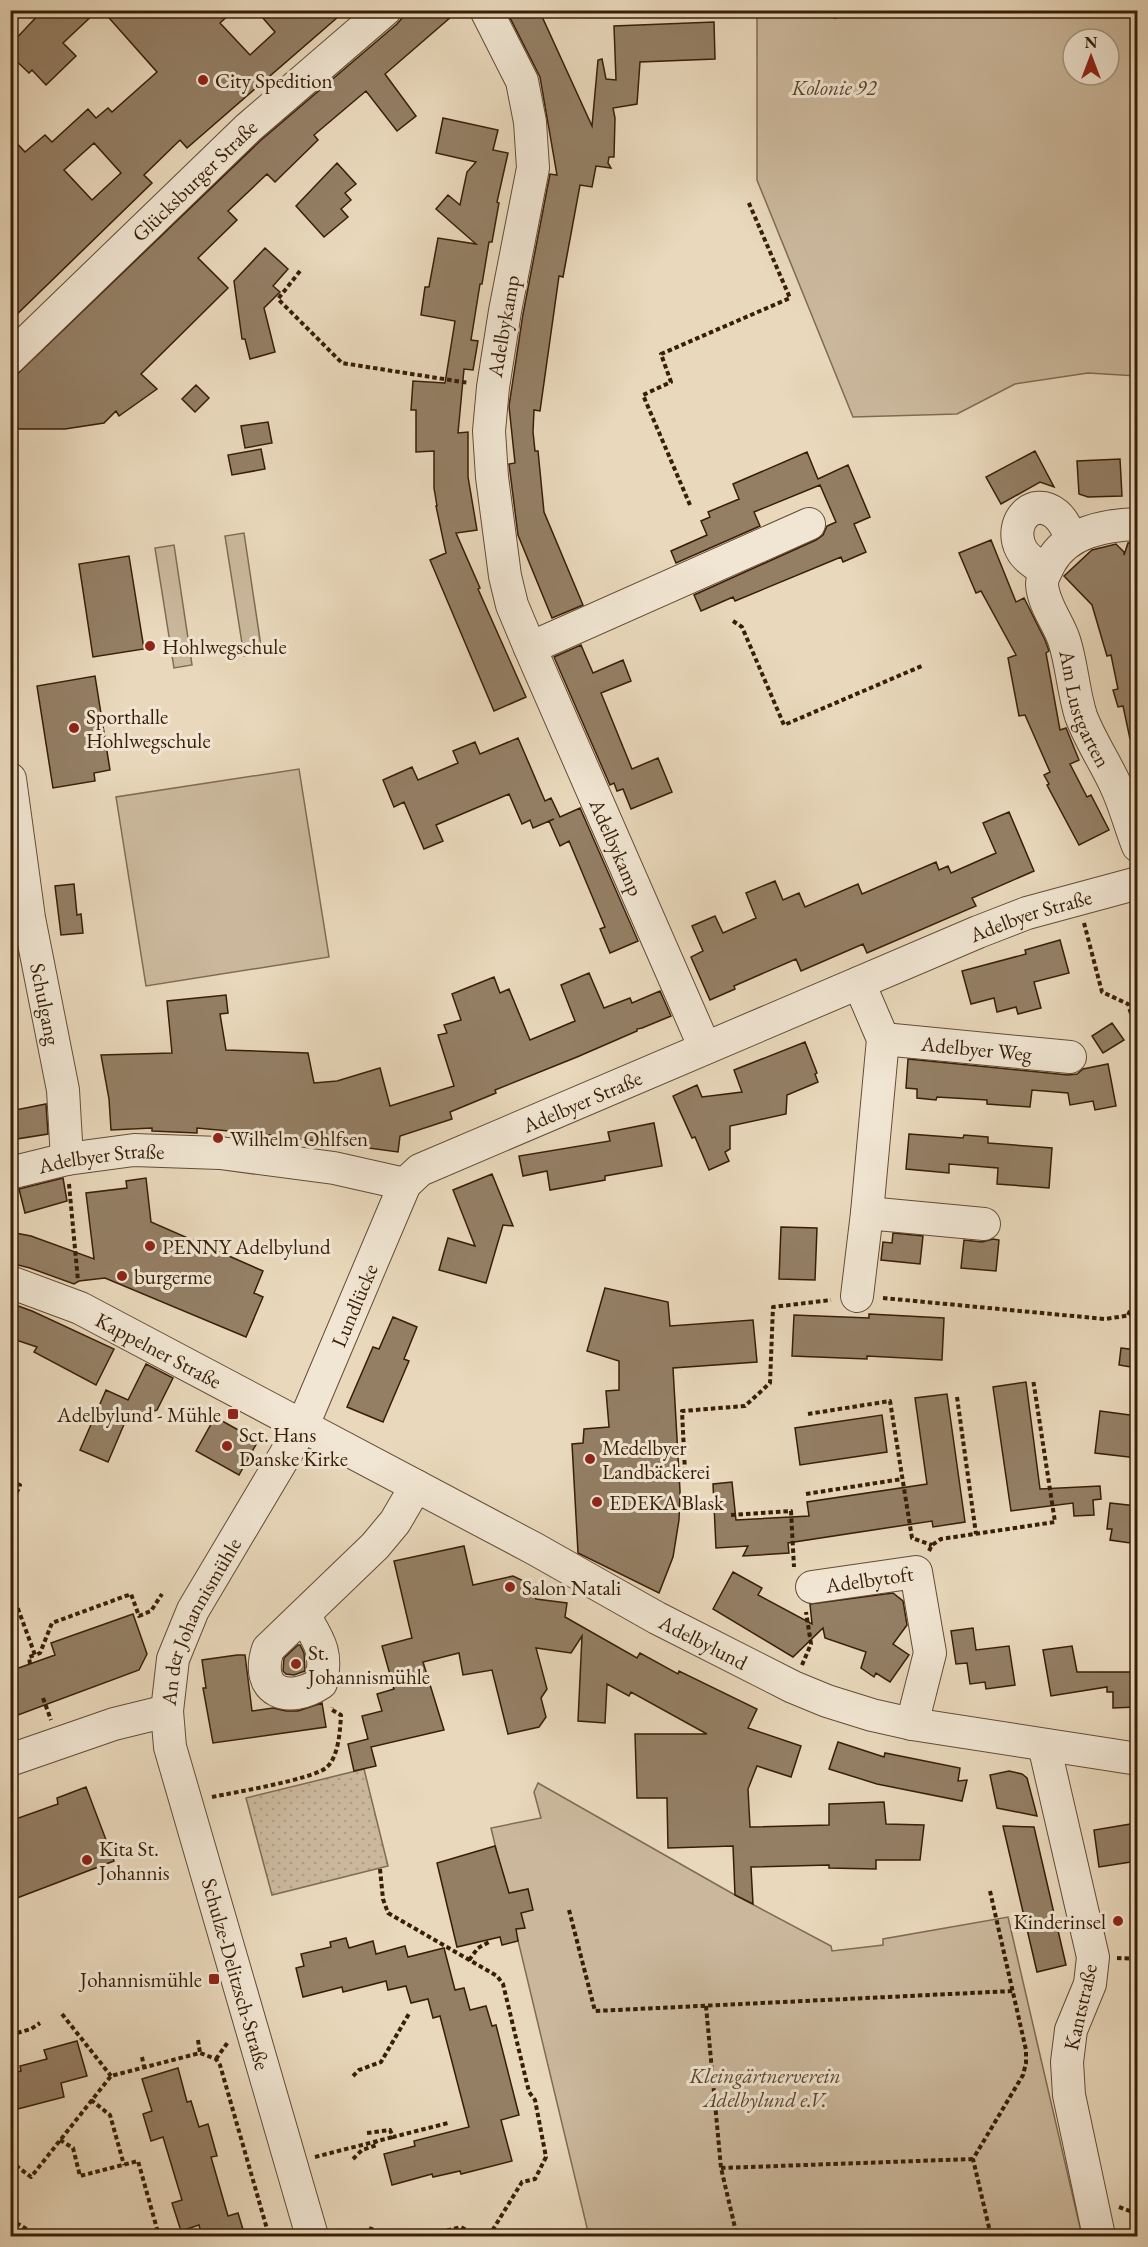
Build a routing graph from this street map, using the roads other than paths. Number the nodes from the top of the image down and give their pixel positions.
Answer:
1 (385, 10) edge
2 (486, 10) edge
3 (10, 358) edge
4 (809, 524) dead end
5 (1137, 524) edge
6 (1071, 539) junction
7 (1046, 571) junction
8 (530, 648) junction
9 (10, 779) edge
10 (1137, 846) edge
11 (1137, 884) edge
12 (860, 983) junction
13 (883, 1039) junction
14 (705, 1048) junction
15 (1071, 1057) dead end
16 (67, 1159) junction
17 (10, 1173) edge
18 (405, 1184) junction
19 (867, 1213) junction
20 (984, 1224) dead end
21 (10, 1282) edge
22 (857, 1296) road end
23 (303, 1425) junction
24 (416, 1486) junction
25 (812, 1587) dead end
26 (310, 1609) junction
27 (167, 1711) junction
28 (912, 1724) junction
29 (1044, 1745) junction
30 (1137, 1759) edge
31 (10, 1760) edge
32 (312, 2236) edge
33 (1099, 2236) edge

1 - 3 street, Glücksburger Straße
2 - 8 street, Adelbykamp
4 - 8 street
5 - 6 street
6 - 7 street
6 - 7 street
7 - 10 street, Am Lustgarten
8 - 14 street, Adelbykamp
9 - 16 street, Schulgang
11 - 12 street, Adelbyer Straße
12 - 13 street
12 - 14 street, Adelbyer Straße
13 - 15 street, Adelbyer Weg
13 - 19 street
14 - 18 street, Adelbyer Straße
16 - 17 street, Adelbyer Straße
16 - 18 street, Adelbyer Straße
18 - 23 street, Lundlücke
19 - 20 street
19 - 22 street
21 - 23 street, Kappelner Straße
23 - 24 street, Adelbylund
23 - 27 street, An der Johannismühle
24 - 26 street
24 - 28 street, Adelbylund
25 - 28 street, Adelbytoft
26 - 26 street
27 - 31 street, An der Johannismühle
27 - 32 street, Schulze-Delitzsch-Straße
28 - 29 street, Adelbylund
29 - 30 street, Adelbylund
29 - 33 street, Kantstraße

